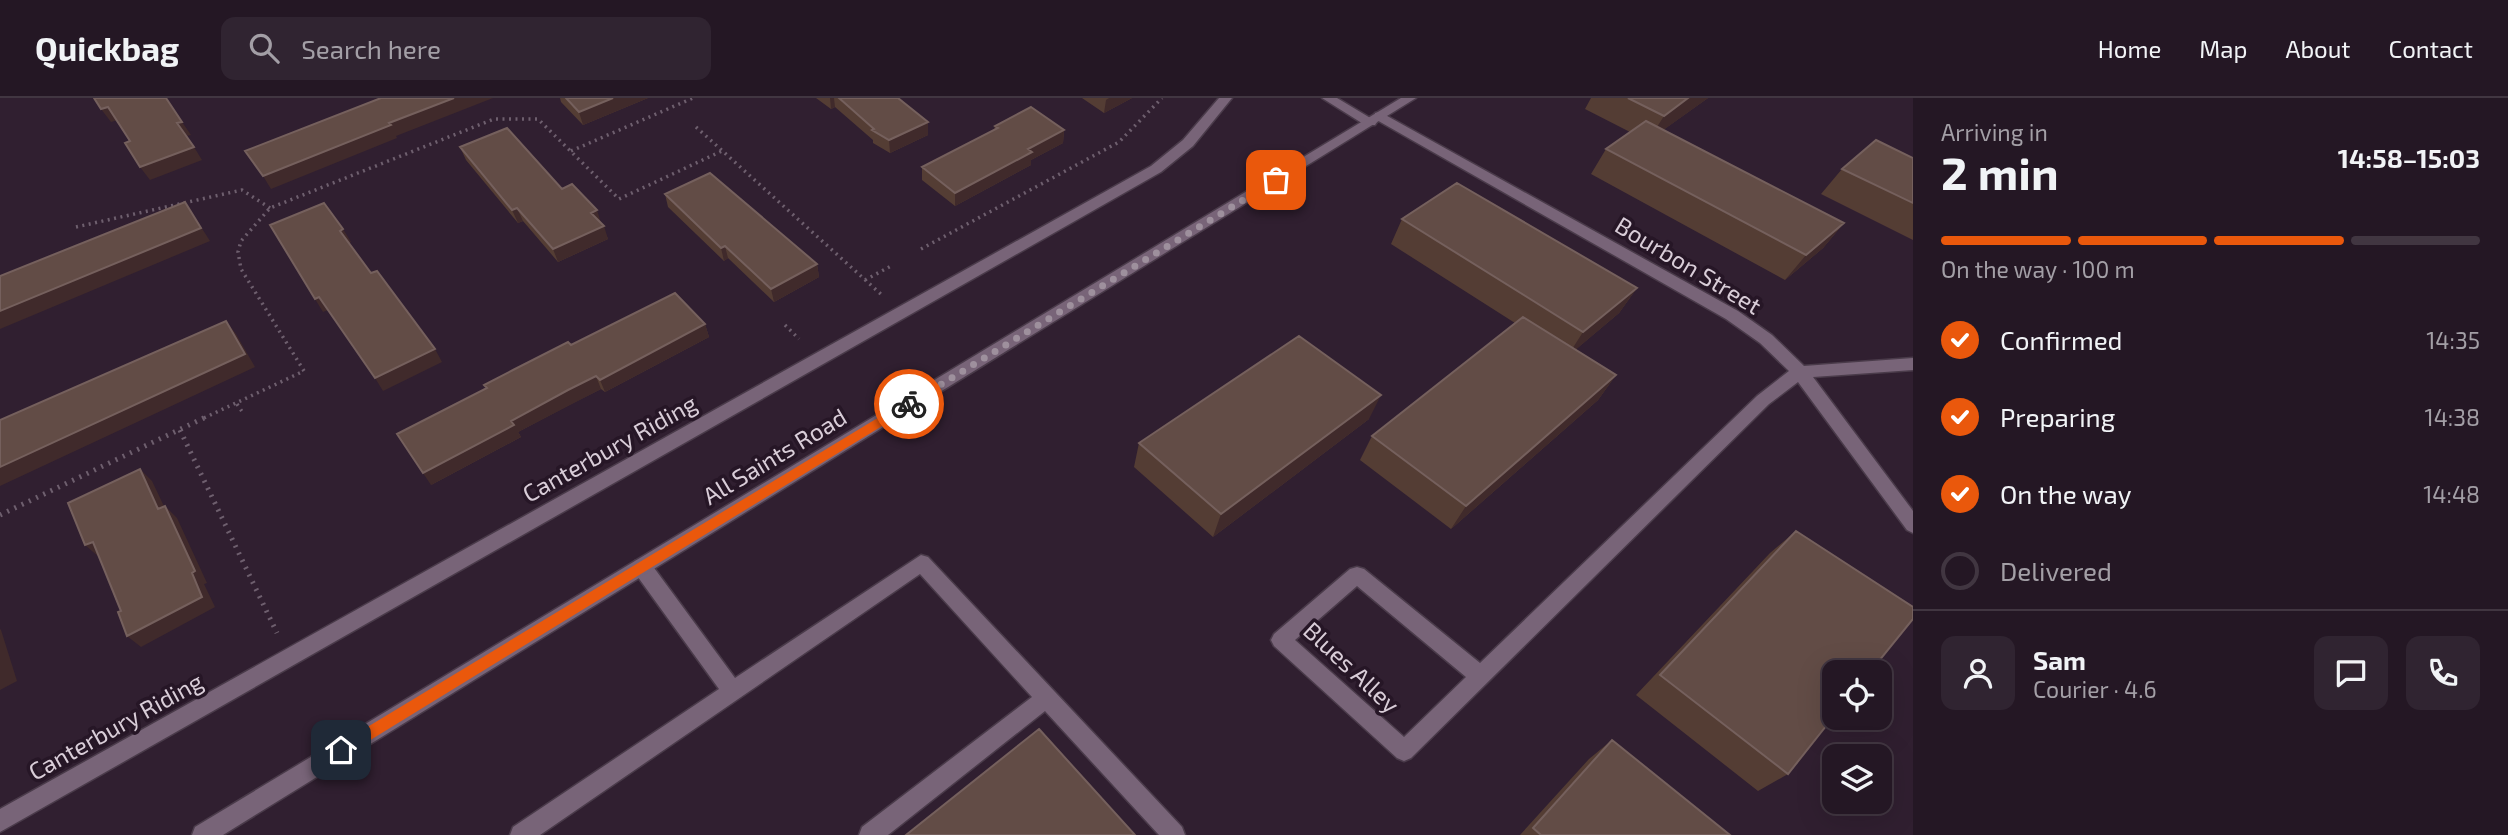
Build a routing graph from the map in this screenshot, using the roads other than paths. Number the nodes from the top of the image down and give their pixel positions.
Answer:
1 (1226, 98) edge
2 (1328, 98) edge
3 (1410, 98) edge
4 (1375, 119) junction
5 (1913, 364) edge
6 (1800, 372) junction
7 (1913, 525) edge
8 (642, 567) junction
9 (1480, 676) junction
10 (733, 691) junction
11 (1046, 698) junction
12 (0, 821) edge
13 (203, 835) edge
14 (521, 835) edge
15 (870, 835) edge
16 (1174, 835) edge

1 - 12 street, Canterbury Riding
2 - 4 street
3 - 4 street, All Saints Road
4 - 6 street, Bourbon Street
4 - 8 street, All Saints Road
5 - 6 street
6 - 7 street, Bourbon Street
6 - 9 street, Blues Alley
8 - 10 street
8 - 13 street, All Saints Road
9 - 9 street, Blues Alley
10 - 11 street
10 - 14 street
11 - 15 street
11 - 16 street

